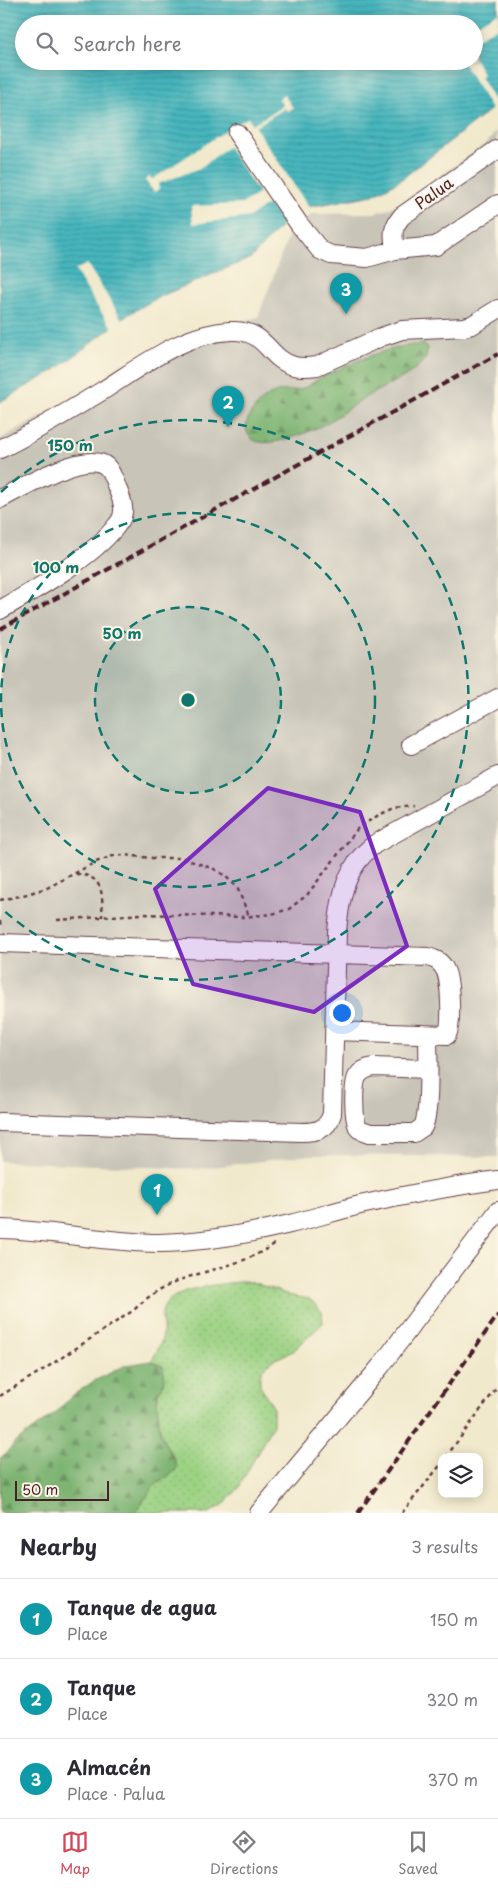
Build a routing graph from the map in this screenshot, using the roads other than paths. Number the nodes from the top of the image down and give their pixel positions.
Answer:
1 (237, 133) dead end
2 (498, 149) edge
3 (498, 204) edge
4 (395, 250) junction
5 (498, 309) edge
6 (0, 449) edge
7 (0, 499) edge
8 (0, 610) edge
9 (498, 698) edge
10 (411, 745) dead end
11 (498, 776) edge
12 (0, 943) edge
13 (337, 954) junction
14 (335, 1032) junction
15 (428, 1035) junction
16 (428, 1069) junction
17 (0, 1122) edge
18 (498, 1180) edge
19 (498, 1211) edge
20 (0, 1229) edge
21 (259, 1513) edge

1 - 4 street
2 - 4 street, Palua
3 - 4 street
5 - 6 street
7 - 8 street
9 - 10 street
11 - 13 street
12 - 13 street
13 - 14 street
13 - 15 street
14 - 15 street
14 - 17 street
15 - 16 street
16 - 16 street
18 - 20 street
19 - 21 street

